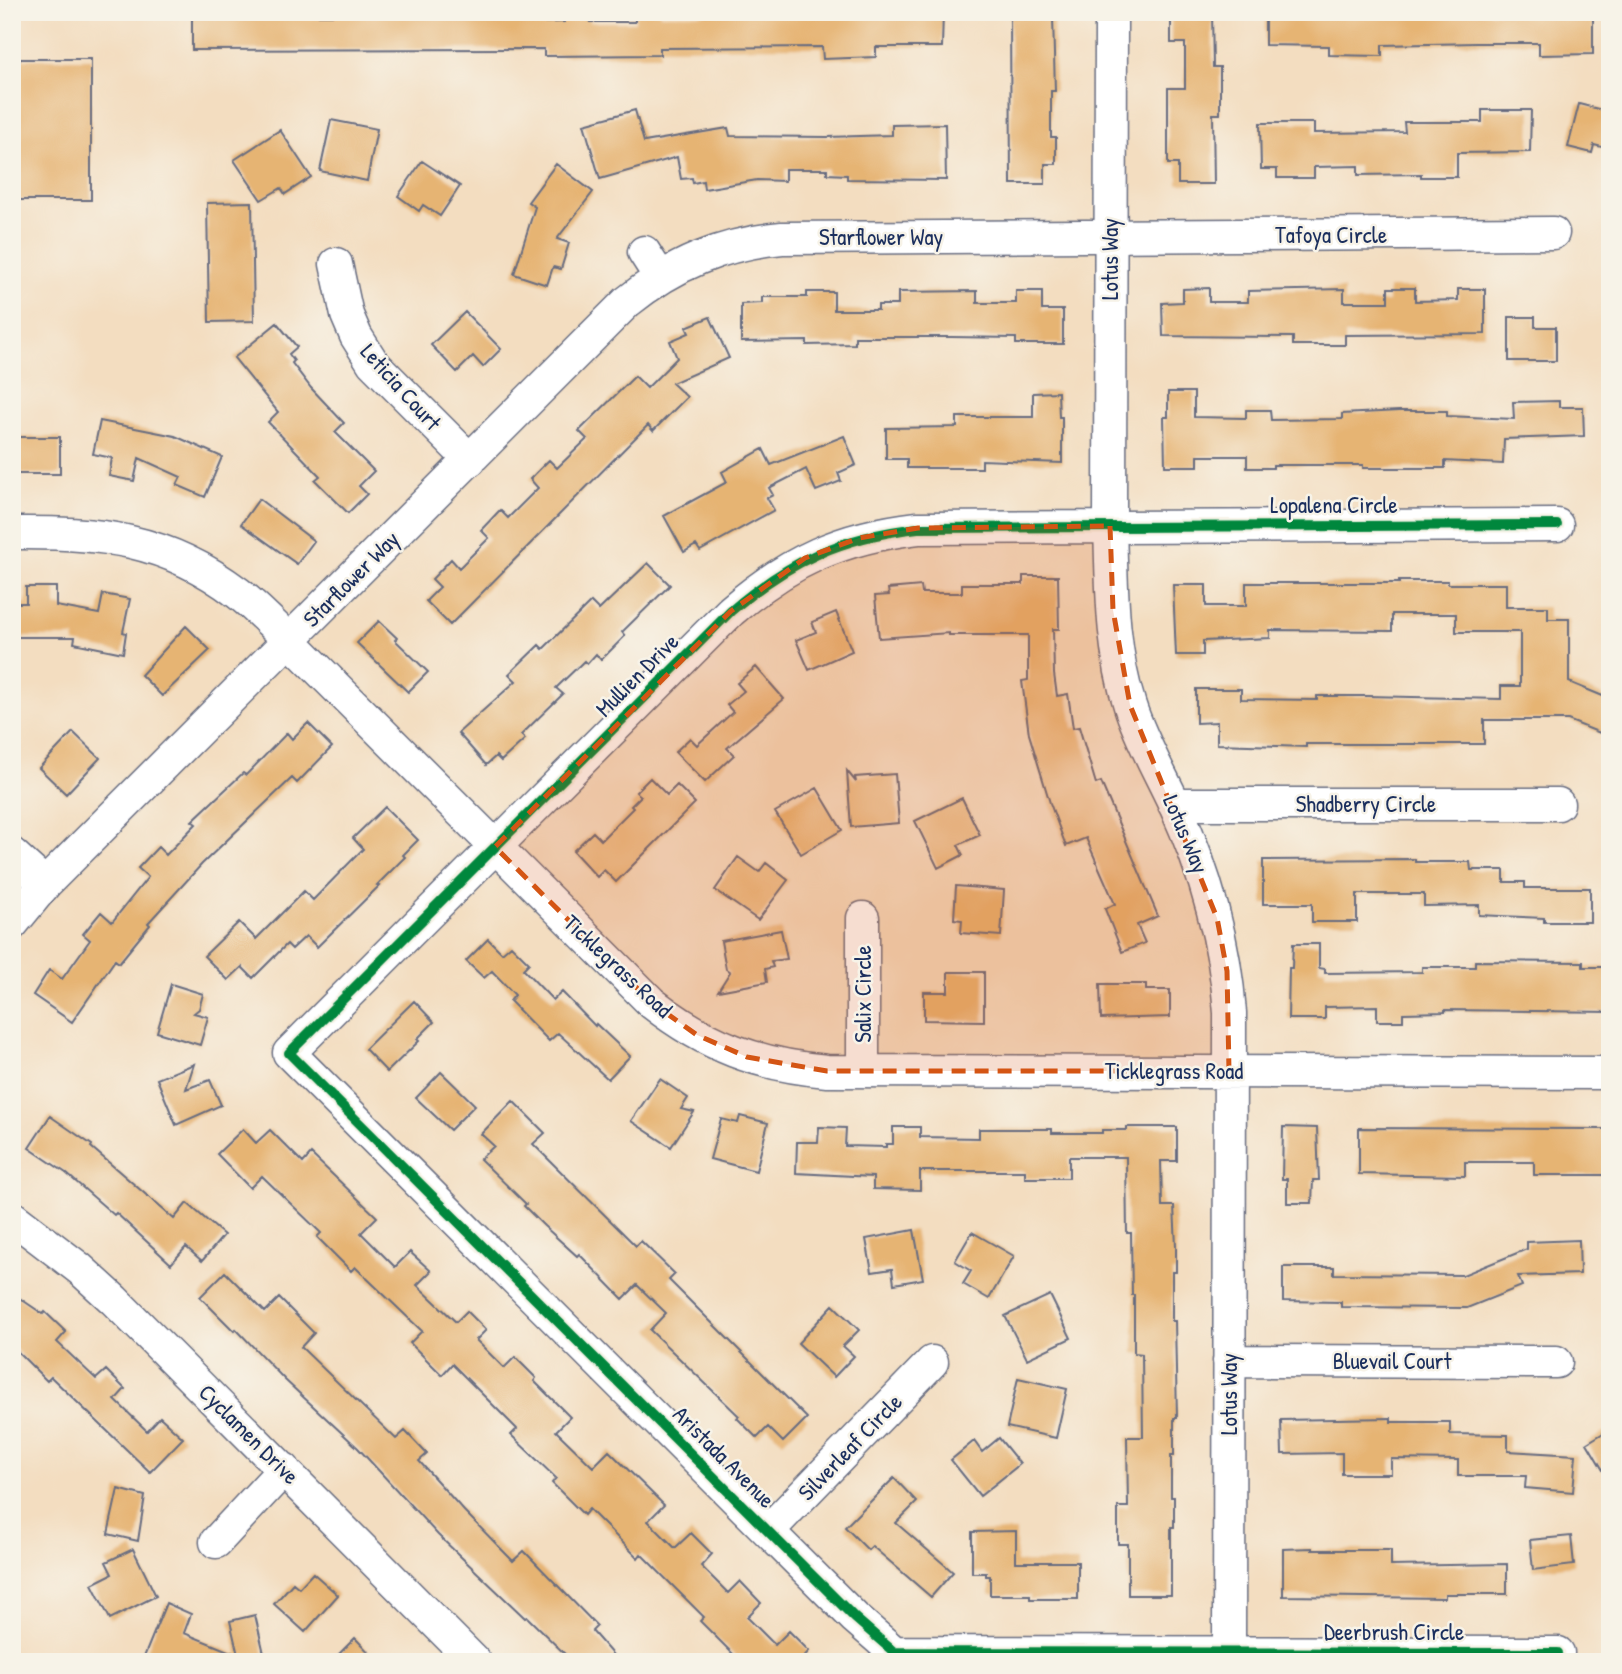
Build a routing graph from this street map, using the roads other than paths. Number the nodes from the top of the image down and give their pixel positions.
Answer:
1 (1111, 12) edge
2 (1553, 233) dead end
3 (1110, 236) junction
4 (336, 264) dead end
5 (470, 460) junction
6 (1557, 525) dead end
7 (1110, 526) junction
8 (12, 533) edge
9 (289, 640) junction
10 (1558, 803) dead end
11 (1174, 804) junction
12 (495, 847) junction
13 (12, 854) edge
14 (45, 884) junction
15 (863, 918) dead end
16 (12, 924) edge
17 (289, 1053) joint
18 (863, 1071) junction
19 (1229, 1072) junction
20 (1610, 1073) edge
21 (12, 1217) edge
22 (1229, 1361) junction
23 (932, 1362) dead end
24 (1556, 1362) dead end
25 (284, 1469) junction
26 (768, 1531) junction
27 (216, 1542) dead end
28 (1558, 1653) dead end
29 (1229, 1658) edge
30 (475, 1662) edge

1 - 3 street, Lotus Way
2 - 3 street, Tafoya Circle
3 - 5 street, Starflower Way
3 - 7 street, Lotus Way
4 - 5 street, Leticia Court
5 - 9 street, Starflower Way
6 - 7 street, Lopalena Circle
7 - 11 street, Lotus Way
7 - 12 street, Mullien Drive
8 - 9 street, Ticklegrass Road
9 - 12 street, Ticklegrass Road
9 - 14 street, Starflower Way
10 - 11 street, Shadberry Circle
11 - 19 street, Lotus Way
12 - 17 street, Mullien Drive
12 - 18 street, Ticklegrass Road
13 - 14 street
14 - 16 street, Starflower Way
15 - 18 street, Salix Circle
17 - 26 street, Aristada Avenue
18 - 19 street, Ticklegrass Road
19 - 20 street, Ticklegrass Road
19 - 22 street, Lotus Way
21 - 25 street, Cyclamen Drive
22 - 24 street, Bluevail Court
22 - 29 street, Lotus Way
23 - 26 street, Silverleaf Circle
25 - 27 street
25 - 30 street, Cyclamen Drive
26 - 29 street, Aristada Avenue
28 - 29 street, Deerbrush Circle

